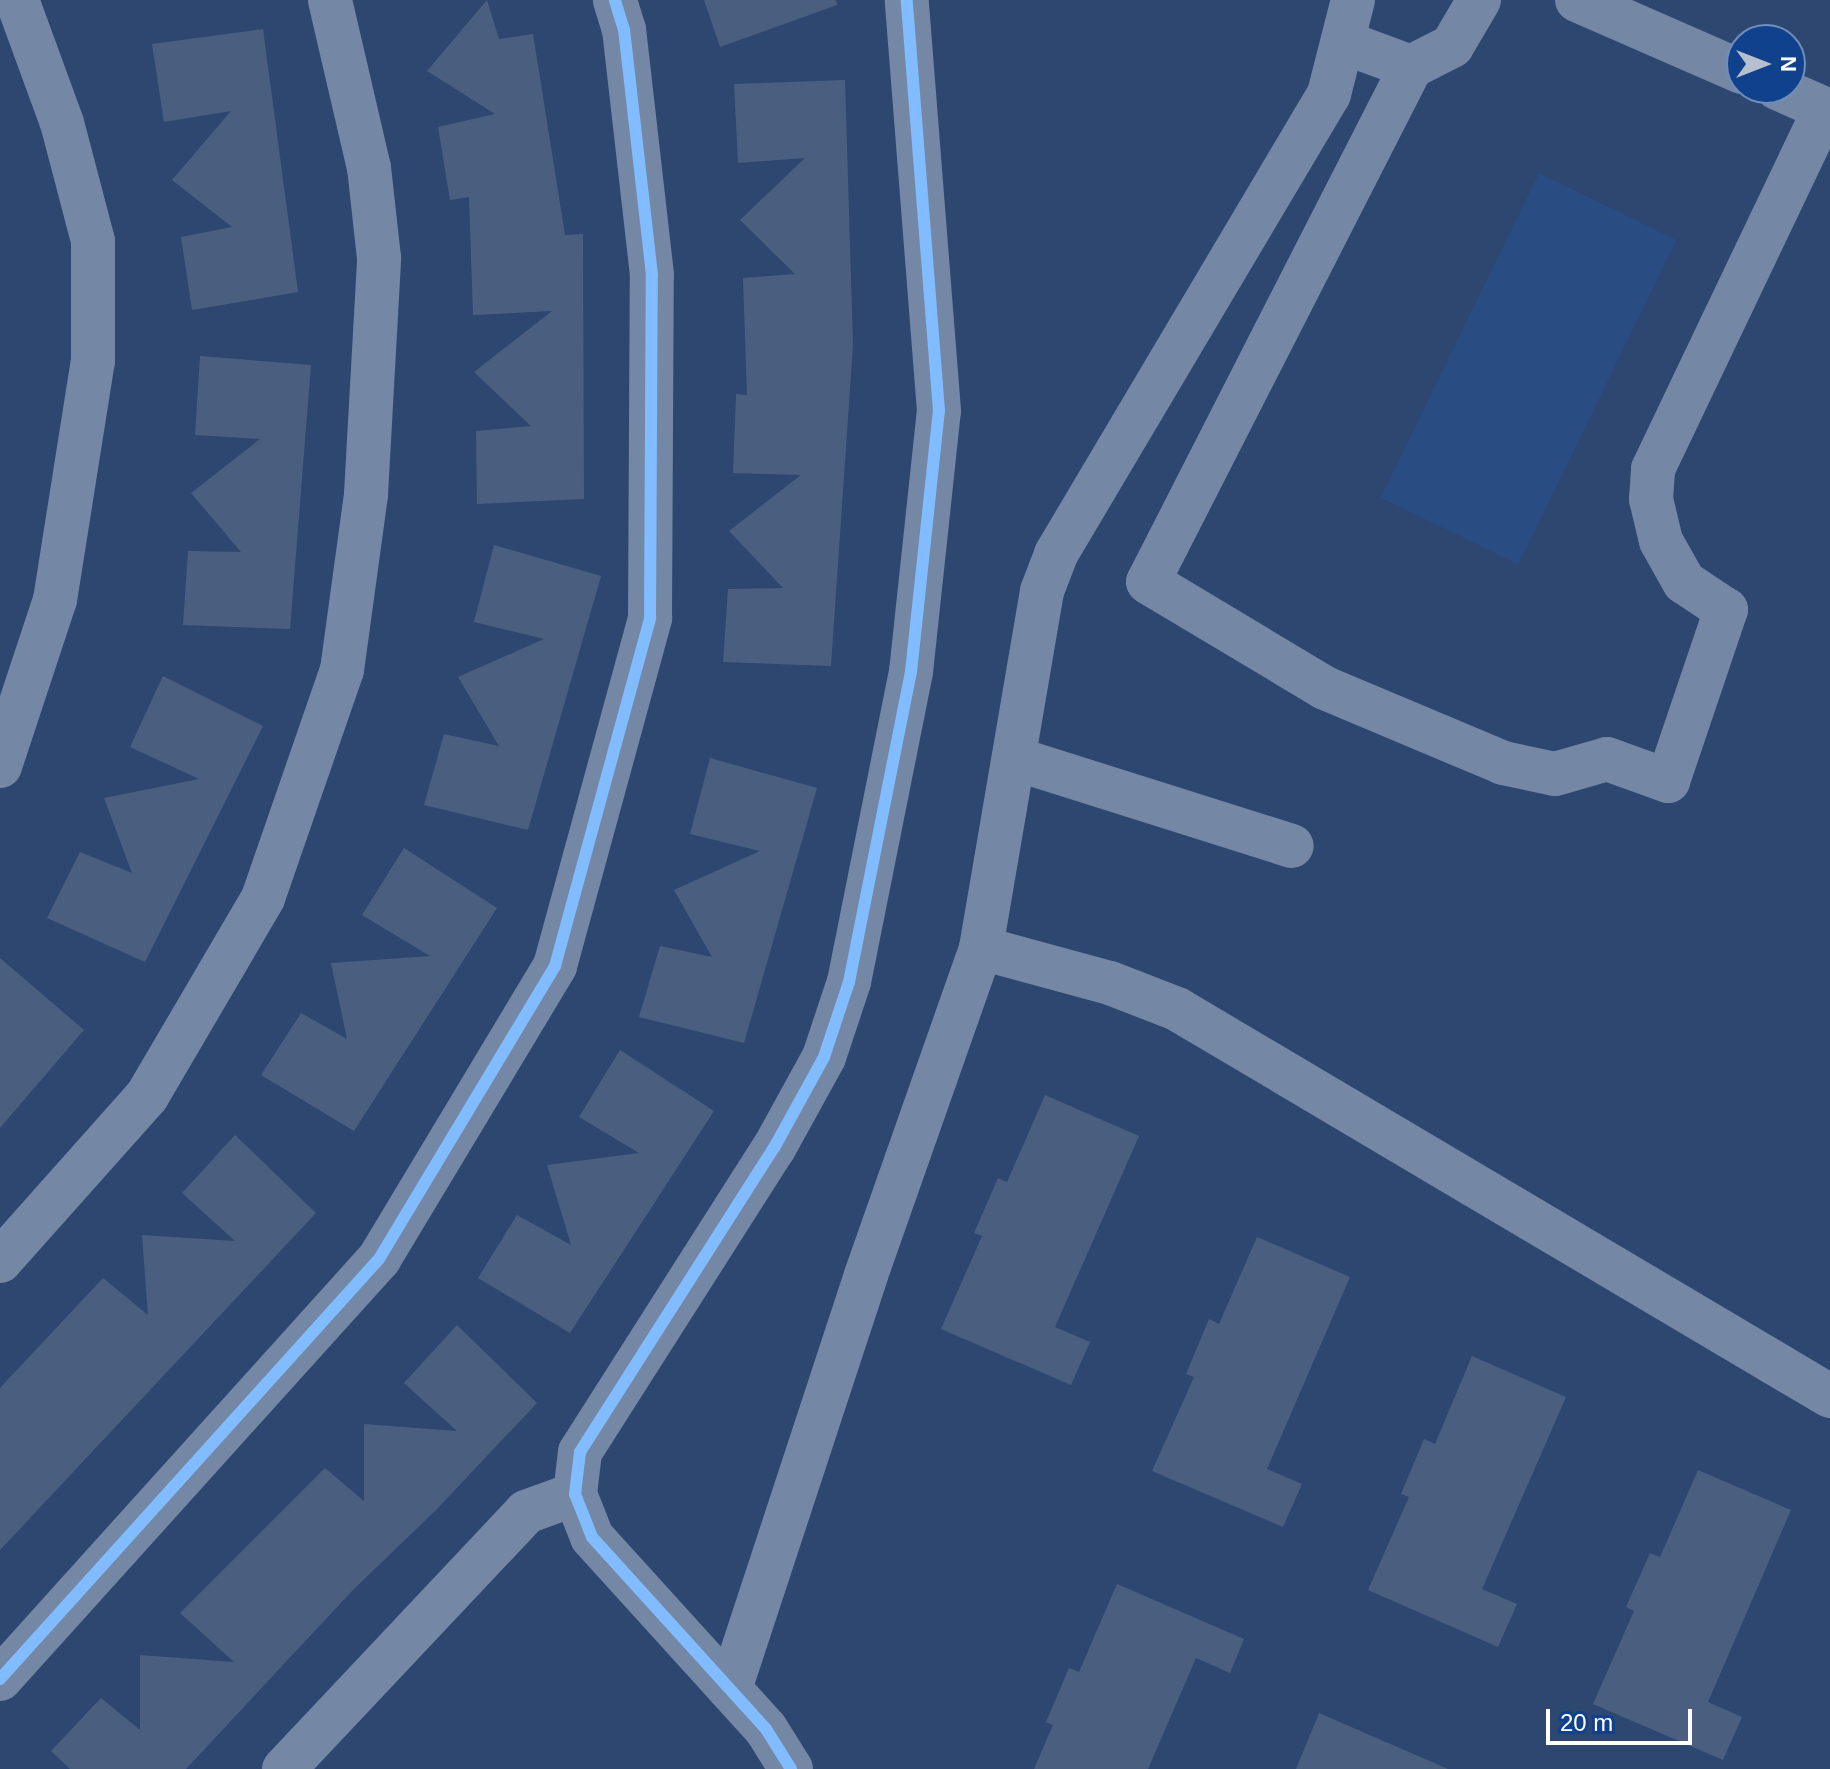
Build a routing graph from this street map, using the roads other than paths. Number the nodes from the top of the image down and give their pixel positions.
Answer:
1 (17, 0) edge
2 (330, 0) edge
3 (615, 0) edge
4 (907, 0) edge
5 (1353, 0) edge
6 (1479, 0) edge
7 (1577, 0) edge
8 (1343, 42) junction
9 (1726, 65) edge
10 (1411, 67) junction
11 (1806, 101) edge
12 (1016, 759) junction
13 (0, 766) edge
14 (1292, 846) dead end
15 (981, 948) junction
16 (0, 1261) edge
17 (1830, 1396) edge
18 (575, 1494) junction
19 (0, 1679) edge
20 (730, 1689) junction
21 (284, 1769) edge
22 (791, 1769) edge

1 - 13 street
2 - 16 street
3 - 19 street
4 - 18 street
5 - 8 street
6 - 10 street
7 - 9 street
8 - 10 street
8 - 12 street
10 - 11 street
12 - 14 street
12 - 15 street
15 - 17 street
15 - 20 street
18 - 20 street
18 - 21 street
20 - 22 street

